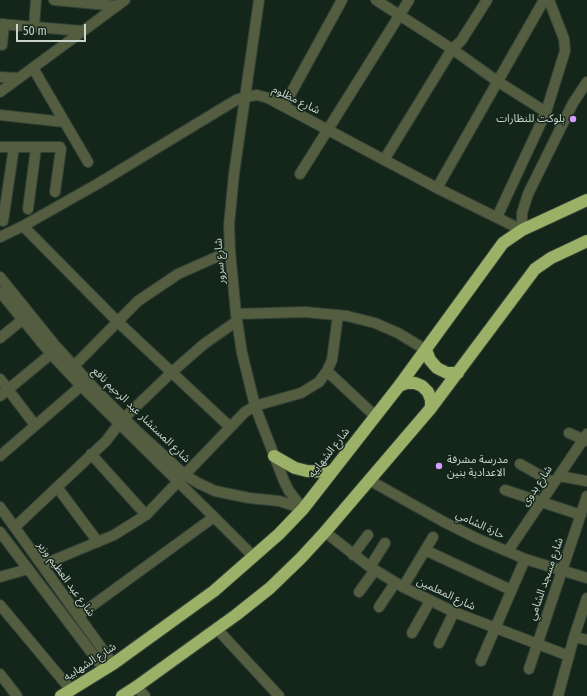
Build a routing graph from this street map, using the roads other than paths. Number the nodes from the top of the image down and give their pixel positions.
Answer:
1 (36, 0) edge
2 (54, 0) edge
3 (259, 0) edge
4 (342, 0) edge
5 (376, 0) edge
6 (409, 0) edge
7 (487, 0) edge
8 (544, 0) edge
9 (549, 0) edge
10 (68, 1) edge
11 (122, 2) edge
12 (400, 14) junction
13 (2, 24) edge
14 (34, 27) junction
15 (82, 31) junction
16 (2, 45) dead end
17 (452, 49) junction
18 (33, 68) junction
19 (0, 77) edge
20 (19, 78) junction
21 (497, 81) junction
22 (587, 82) edge
23 (0, 92) edge
24 (245, 97) junction
25 (284, 106) junction
26 (546, 112) junction
27 (0, 115) edge
28 (64, 122) junction
29 (328, 129) junction
30 (0, 147) edge
31 (14, 147) junction
32 (36, 148) junction
33 (384, 160) junction
34 (88, 162) dead end
35 (300, 174) dead end
36 (437, 188) junction
37 (55, 192) dead end
38 (587, 200) edge
39 (28, 209) dead end
40 (497, 217) junction
41 (3, 221) dead end
42 (23, 226) junction
43 (522, 230) junction
44 (0, 237) edge
45 (587, 241) edge
46 (230, 251) junction
47 (0, 277) edge
48 (0, 292) edge
49 (338, 315) junction
50 (237, 317) junction
51 (22, 320) junction
52 (118, 322) junction
53 (0, 338) edge
54 (426, 350) junction
55 (51, 354) junction
56 (74, 366) junction
57 (327, 371) junction
58 (172, 372) junction
59 (458, 373) junction
60 (0, 379) edge
61 (81, 386) junction
62 (399, 386) junction
63 (4, 392) edge
64 (255, 406) junction
65 (431, 408) junction
66 (375, 416) junction
67 (121, 421) junction
68 (35, 425) junction
69 (230, 427) junction
70 (569, 433) dead end
71 (586, 438) edge
72 (91, 454) junction
73 (0, 456) edge
74 (274, 456) junction
75 (520, 464) dead end
76 (331, 472) junction
77 (182, 479) junction
78 (369, 480) junction
79 (556, 480) junction
80 (587, 481) edge
81 (57, 488) junction
82 (505, 490) dead end
83 (587, 496) edge
84 (541, 503) junction
85 (0, 507) edge
86 (303, 509) junction
87 (146, 515) junction
88 (581, 515) junction
89 (214, 517) junction
90 (15, 527) junction
91 (0, 532) edge
92 (325, 532) junction
93 (368, 535) dead end
94 (433, 537) dead end
95 (98, 542) junction
96 (385, 543) dead end
97 (425, 550) junction
98 (508, 551) junction
99 (353, 555) junction
100 (254, 557) junction
101 (525, 559) junction
102 (42, 565) junction
103 (28, 569) junction
104 (372, 569) junction
105 (562, 571) junction
106 (0, 578) edge
107 (587, 578) edge
108 (399, 585) junction
109 (511, 590) junction
110 (358, 592) dead end
111 (587, 598) edge
112 (430, 600) junction
113 (0, 605) edge
114 (379, 607) dead end
115 (454, 612) junction
116 (585, 612) edge
117 (78, 616) junction
118 (495, 628) junction
119 (217, 629) junction
120 (412, 633) dead end
121 (574, 636) junction
122 (587, 640) edge
123 (439, 643) dead end
124 (537, 645) junction
125 (569, 656) junction
126 (481, 661) dead end
127 (109, 667) junction
128 (529, 669) dead end
129 (0, 674) edge
130 (141, 692) edge
131 (66, 693) edge
132 (17, 696) edge
133 (122, 696) edge
134 (279, 696) edge
135 (558, 696) edge

1 - 14 street
2 - 10 street
3 - 24 street, شارع سرور
4 - 25 street
5 - 12 street
6 - 12 street
7 - 17 street
8 - 21 street
9 - 26 street
10 - 11 street
11 - 15 street
12 - 17 street
12 - 29 street
13 - 14 street
13 - 16 street
14 - 15 street
15 - 18 street
17 - 21 street
17 - 33 street
18 - 20 street
18 - 28 street
19 - 20 street
20 - 23 street
21 - 26 street
21 - 36 street
22 - 43 street
24 - 25 street, شارع مظلوم
24 - 42 street, شارع مظلوم
24 - 46 street, شارع سرور
25 - 29 street, شارع مظلوم
26 - 40 street
27 - 28 street
28 - 34 street
29 - 33 street, شارع مظلوم
29 - 35 street
30 - 31 street
31 - 32 street
31 - 41 street
32 - 37 street
32 - 39 street
33 - 36 street, شارع مظلوم
36 - 40 street, شارع مظلوم
38 - 43 highway, شارع الشهابيه
40 - 43 street, شارع مظلوم
42 - 44 street, شارع مظلوم
42 - 52 street
43 - 54 highway, شارع الشهابيه
45 - 59 highway
46 - 50 street, شارع سرور
46 - 52 street
47 - 56 street, شارع المستشار عبد الرحيم نافع
48 - 51 street, شارع المستشار عبد الرحيم نافع
49 - 50 street
49 - 54 street
49 - 57 street
50 - 58 street
50 - 64 street, شارع سرور
51 - 53 street
51 - 55 street, شارع المستشار عبد الرحيم نافع
52 - 56 street
52 - 58 street
54 - 59 highway
54 - 62 highway, شارع الشهابيه
55 - 61 street, شارع المستشار عبد الرحيم نافع
55 - 63 street
56 - 67 street, شارع المستشار عبد الرحيم نافع
57 - 64 street
57 - 66 street
58 - 67 street
58 - 69 street
59 - 65 highway
60 - 63 street
61 - 67 street, شارع المستشار عبد الرحيم نافع
61 - 68 street
62 - 65 highway
62 - 66 highway, شارع الشهابيه
63 - 68 street
64 - 69 street
64 - 74 street, شارع سرور
65 - 78 highway
66 - 76 highway, شارع الشهابيه
67 - 72 street
67 - 77 street, شارع المستشار عبد الرحيم نافع
68 - 73 street
69 - 77 street
70 - 71 street
71 - 79 street, شارع بدوى
72 - 81 street
72 - 87 street
74 - 76 highway
74 - 86 street, شارع سرور
75 - 79 street
76 - 86 highway, شارع الشهابيه
77 - 86 street, شارع المستشار عبد الرحيم نافع
77 - 87 street
77 - 89 street, شارع المستشار عبد الرحيم نافع
78 - 92 highway
78 - 98 street, حارة الشامي
79 - 80 street
79 - 84 street, شارع بدوى
81 - 90 street
81 - 95 street
82 - 84 street
83 - 88 street, شارع مسجد الشامي
84 - 88 street
84 - 98 street, شارع بدوى
85 - 90 street, شارع عبد العظيم وزير
86 - 100 highway, شارع الشهابيه
87 - 95 street
88 - 105 street, شارع مسجد الشامي
89 - 100 street, شارع المستشار عبد الرحيم نافع
89 - 117 street
90 - 102 street, شارع عبد العظيم وزير
91 - 103 street, شارع عبد العظيم وزير
92 - 99 street, شارع المعلمين
92 - 119 highway
93 - 99 street
94 - 97 street
95 - 102 street
96 - 104 street
97 - 108 street
97 - 109 street
98 - 101 street, حارة الشامي
99 - 104 street, شارع المعلمين
100 - 127 highway, شارع الشهابيه
101 - 105 street, حارة الشامي
101 - 109 street
102 - 117 street, شارع عبد العظيم وزير
103 - 106 street
103 - 127 street, شارع عبد العظيم وزير
104 - 108 street, شارع المعلمين
104 - 110 street
105 - 107 street, حارة الشامي
105 - 124 street, شارع مسجد الشامي
108 - 112 street, شارع المعلمين
108 - 114 street
109 - 118 street
111 - 116 street
112 - 115 street, شارع المعلمين
112 - 120 street
113 - 131 street
115 - 118 street, شارع المعلمين
115 - 123 street
116 - 121 street
117 - 127 street, شارع عبد العظيم وزير
118 - 124 street, شارع المعلمين
118 - 126 street
119 - 130 highway
119 - 134 street
121 - 122 street
121 - 125 street
124 - 125 street, شارع المعلمين
124 - 128 street, شارع مسجد الشامي
125 - 135 street
127 - 131 highway, شارع الشهابيه
129 - 132 street
130 - 133 highway

